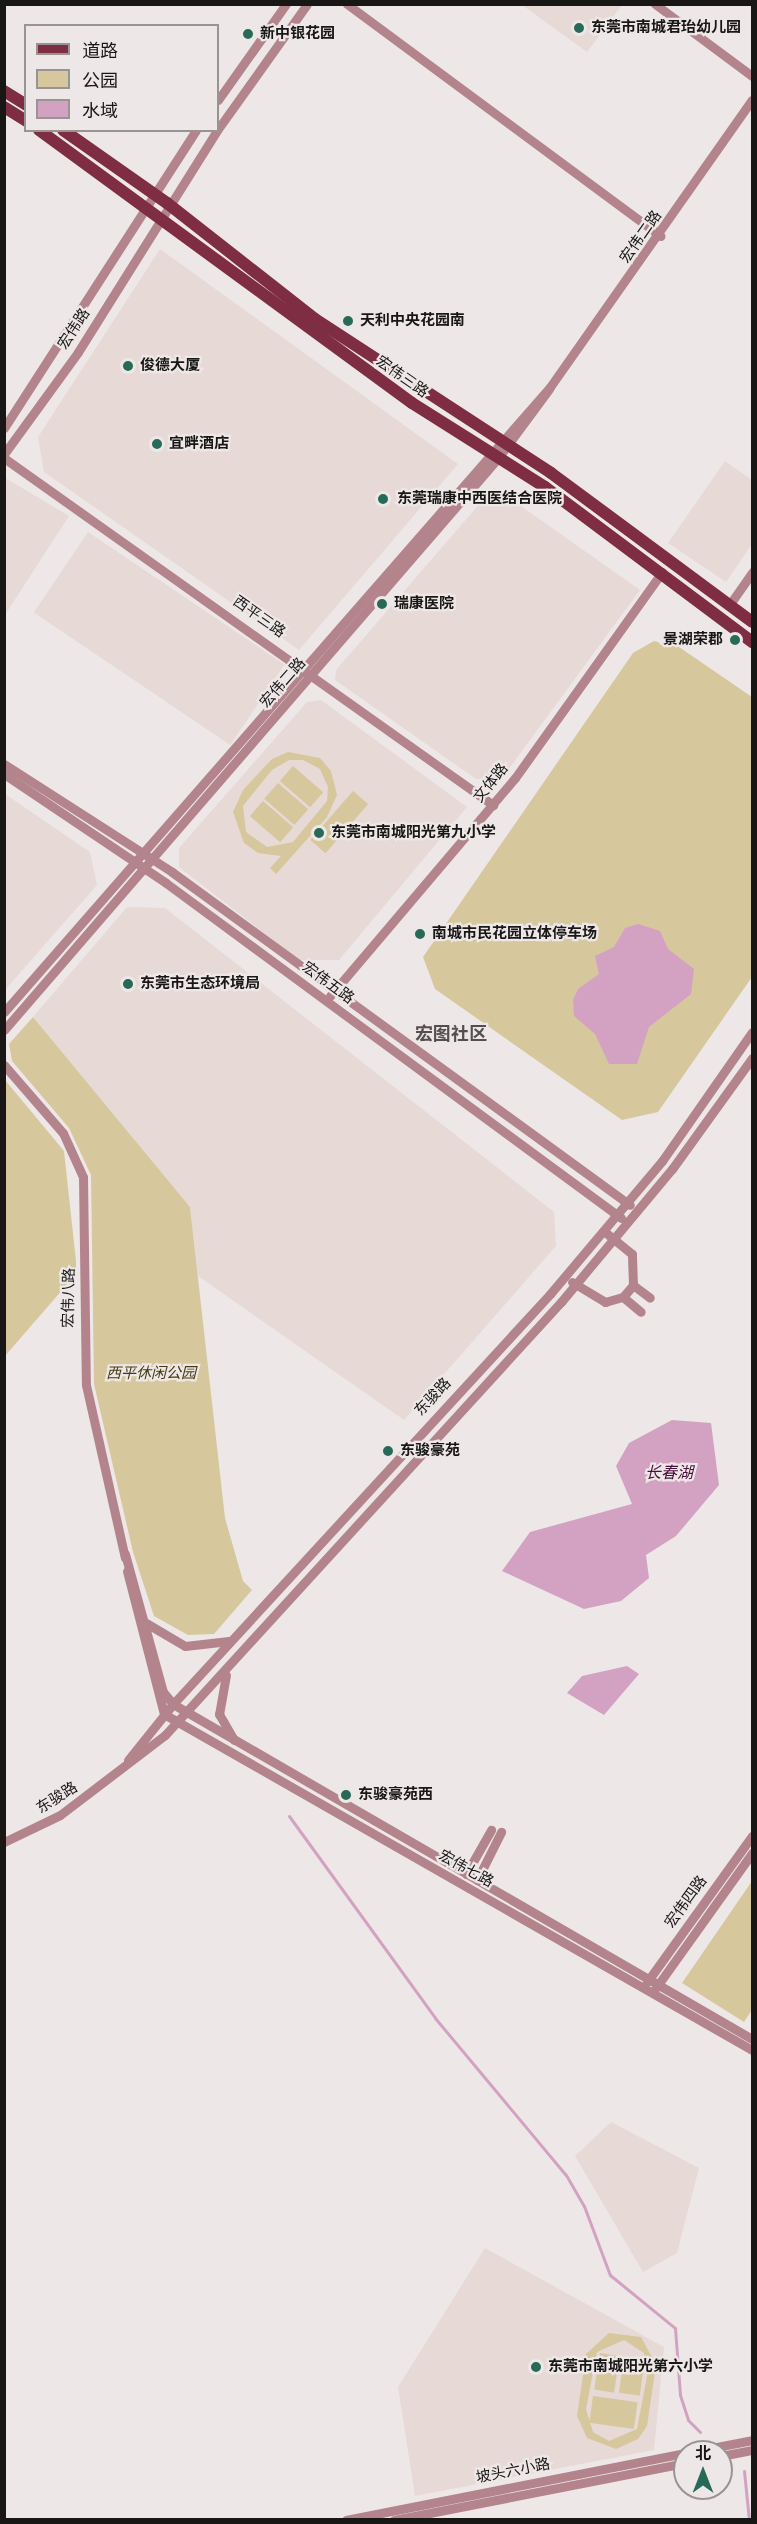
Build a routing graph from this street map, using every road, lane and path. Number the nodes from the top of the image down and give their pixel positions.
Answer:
1 (286, 4) edge
2 (307, 4) edge
3 (347, 4) edge
4 (655, 4) edge
5 (753, 76) edge
6 (4, 91) edge
7 (219, 99) edge
8 (753, 100) edge
9 (24, 104) edge
10 (4, 107) edge
11 (24, 121) edge
12 (219, 127) edge
13 (42, 132) edge
14 (66, 132) edge
15 (195, 132) edge
16 (216, 132) edge
17 (154, 193) junction
18 (167, 203) junction
19 (146, 206) junction
20 (159, 216) junction
21 (661, 236) junction
22 (4, 428) edge
23 (503, 444) junction
24 (494, 455) junction
25 (4, 456) edge
26 (662, 572) junction
27 (753, 572) edge
28 (729, 604) junction
29 (753, 622) edge
30 (753, 642) edge
31 (309, 670) junction
32 (4, 764) edge
33 (4, 774) edge
34 (493, 806) junction
35 (142, 852) junction
36 (152, 859) junction
37 (135, 861) junction
38 (145, 868) junction
39 (334, 992) junction
40 (327, 1000) junction
41 (4, 1012) edge
42 (4, 1030) edge
43 (753, 1032) edge
44 (753, 1058) edge
45 (4, 1065) edge
46 (627, 1203) junction
47 (638, 1210) junction
48 (617, 1215) junction
49 (628, 1223) junction
50 (604, 1231) junction
51 (615, 1238) junction
52 (566, 1276) junction
53 (576, 1285) junction
54 (633, 1285) junction
55 (623, 1297) junction
56 (650, 1298) dead end
57 (641, 1312) dead end
58 (124, 1554) junction
59 (146, 1623) junction
60 (231, 1640) junction
61 (228, 1668) junction
62 (173, 1704) junction
63 (187, 1713) junction
64 (164, 1714) junction
65 (178, 1722) junction
66 (235, 1742) junction
67 (120, 1770) junction
68 (491, 1830) dead end
69 (501, 1832) dead end
70 (753, 1836) edge
71 (4, 1842) edge
72 (753, 1853) edge
73 (466, 1874) junction
74 (477, 1880) junction
75 (646, 1983) junction
76 (656, 1988) junction
77 (753, 2025) edge
78 (749, 2036) edge
79 (753, 2050) edge
80 (753, 2440) edge
81 (733, 2444) edge
82 (753, 2450) edge
83 (733, 2454) edge
84 (673, 2455) edge
85 (673, 2465) edge
86 (346, 2520) edge
87 (394, 2520) edge

1 - 7 street
2 - 12 street
3 - 21 street
4 - 5 street
6 - 9 main road
8 - 21 street, 宏伟二路
10 - 11 main road
13 - 19 main road, 宏伟三路
14 - 17 main road, 宏伟三路
15 - 17 street
16 - 18 street
17 - 18 main road, 宏伟三路
17 - 19 street, 宏伟路
18 - 20 street, 宏伟路
18 - 23 main road, 宏伟三路
19 - 20 main road, 宏伟三路
19 - 22 street, 宏伟路
20 - 24 main road, 宏伟三路
20 - 25 street, 宏伟路
21 - 23 street, 宏伟二路
23 - 24 street, 宏伟二路
23 - 28 main road, 宏伟三路
24 - 26 main road, 宏伟三路
24 - 31 street, 宏伟二路
25 - 31 street, 西平三路
26 - 30 main road, 宏伟三路
26 - 34 street, 文体路
27 - 28 street
28 - 29 main road, 宏伟三路
31 - 34 street, 西平三路
31 - 35 street, 宏伟二路
31 - 36 street, 宏伟二路
32 - 35 street, 宏伟五路
33 - 37 street, 宏伟五路
34 - 39 street, 文体路
35 - 36 street, 宏伟五路
35 - 37 street, 宏伟二路
36 - 38 street, 宏伟二路
36 - 39 street, 宏伟五路
37 - 38 street, 宏伟五路
37 - 41 street, 宏伟二路
38 - 40 street, 宏伟五路
38 - 42 street, 宏伟二路
39 - 40 street, 文体路
39 - 46 street, 宏伟五路
40 - 48 street, 宏伟五路
43 - 46 street, 东骏路
44 - 47 street, 东骏路
45 - 58 street, 宏伟八路
46 - 47 street
46 - 48 street, 东骏路
47 - 49 street, 东骏路
48 - 49 street, 宏伟五路
48 - 50 street, 东骏路
49 - 51 street, 东骏路
50 - 51 street
50 - 52 street, 东骏路
51 - 53 street, 东骏路
51 - 54 street
52 - 53 street
52 - 60 street, 东骏路
53 - 55 street
53 - 61 street, 东骏路
54 - 55 street
54 - 56 street
55 - 57 street
58 - 59 street, 宏伟八路
58 - 64 street, 宏伟八路
59 - 60 street
59 - 62 street, 宏伟八路
60 - 62 street, 东骏路
61 - 63 street, 东骏路
61 - 66 street
62 - 63 street, 宏伟七路
62 - 64 street, 东骏路
63 - 65 street, 东骏路
63 - 66 street, 宏伟七路
64 - 65 street, 宏伟七路
64 - 67 street, 东骏路
65 - 67 street, 东骏路
65 - 75 street, 宏伟七路
66 - 73 street, 宏伟七路
67 - 71 street, 东骏路
68 - 73 street
69 - 74 street
70 - 75 street, 宏伟四路
72 - 76 street, 宏伟四路
73 - 74 street, 宏伟七路
74 - 75 street, 宏伟七路
75 - 76 street, 宏伟七路
76 - 78 street, 宏伟七路
76 - 79 street, 宏伟七路
77 - 78 street
80 - 81 street
82 - 83 street
84 - 86 street, 坡头六小路
85 - 87 street, 坡头六小路

